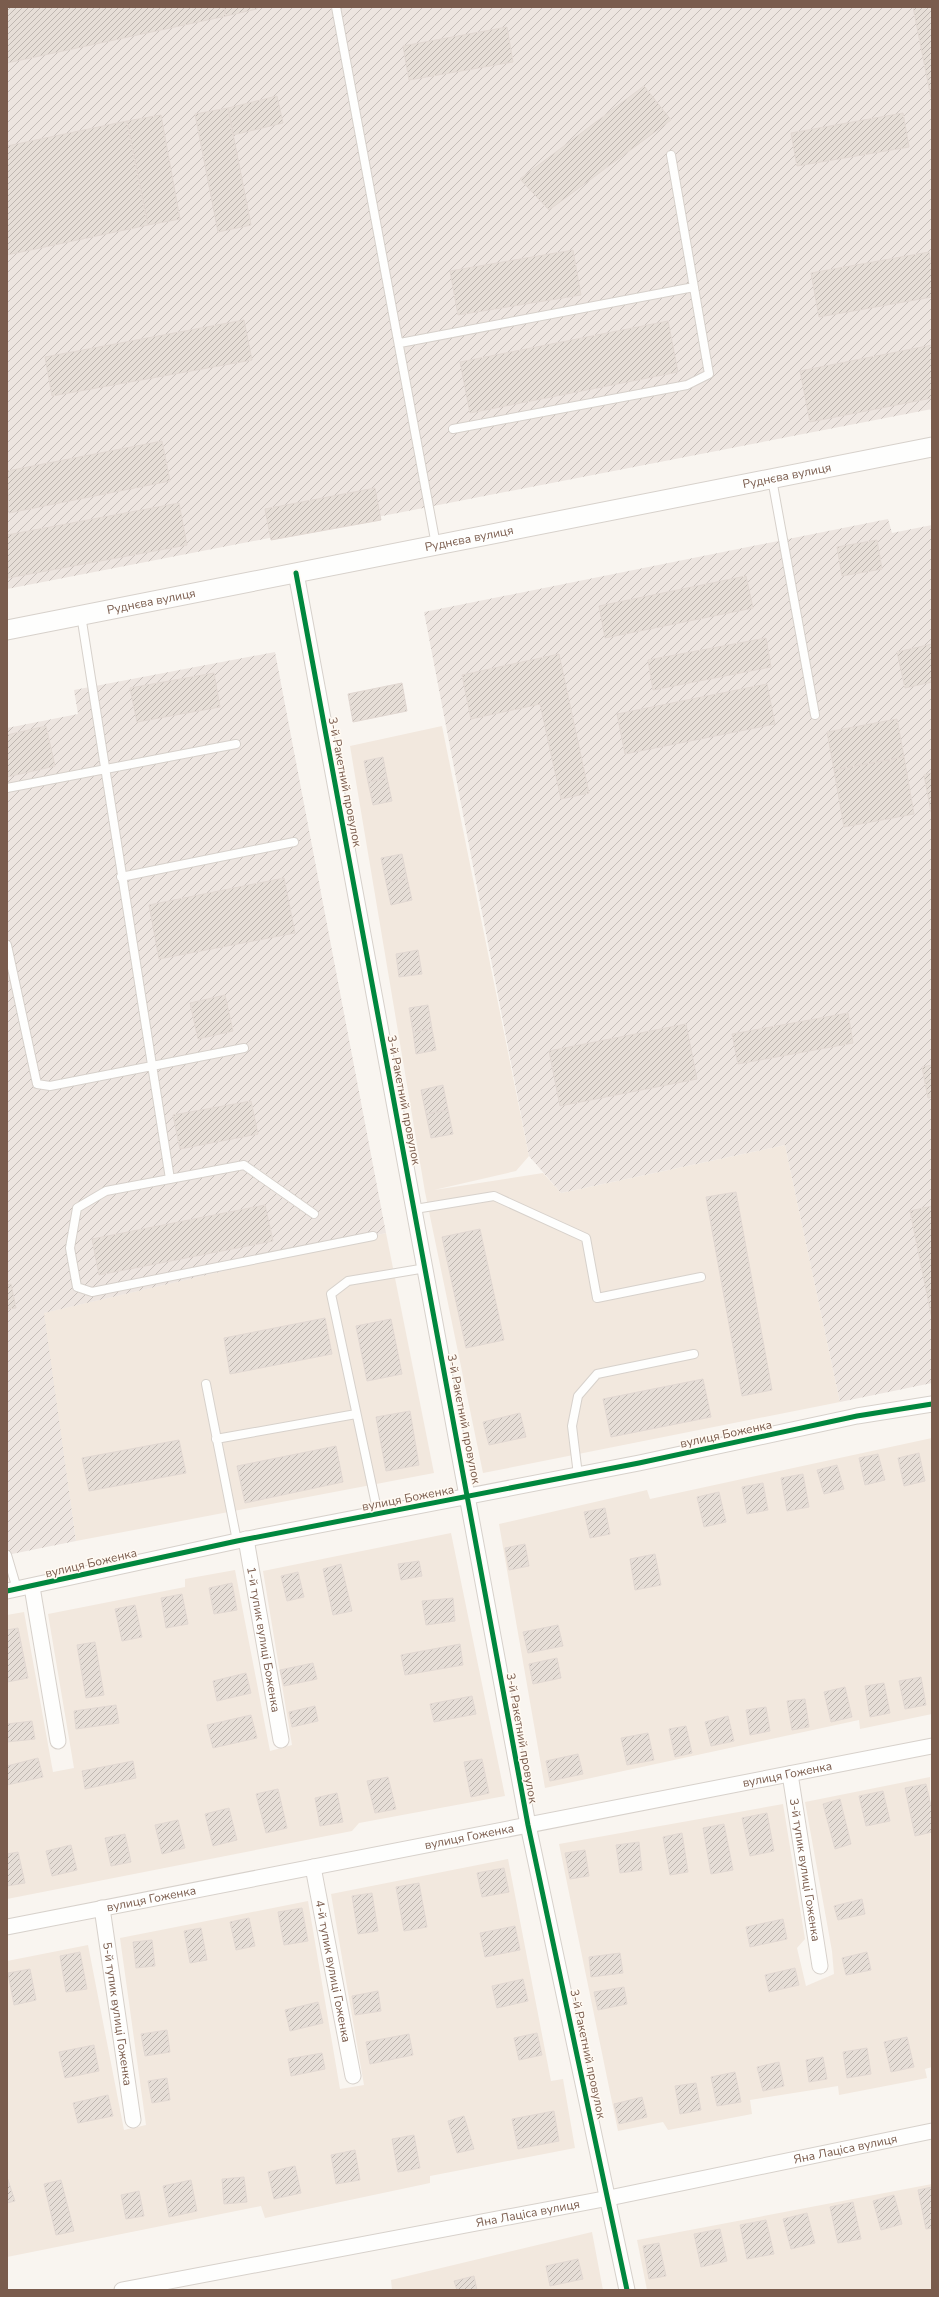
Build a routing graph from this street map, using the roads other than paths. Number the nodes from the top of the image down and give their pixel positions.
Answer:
1 (336, 7) edge
2 (671, 155) dead end
3 (694, 287) junction
4 (400, 343) junction
5 (453, 429) dead end
6 (932, 447) edge
7 (772, 479) junction
8 (436, 545) junction
9 (296, 573) junction
10 (81, 615) junction
11 (7, 630) edge
12 (816, 716) dead end
13 (236, 744) dead end
14 (103, 769) junction
15 (7, 788) edge
16 (294, 842) dead end
17 (121, 877) junction
18 (7, 945) edge
19 (244, 1048) dead end
20 (152, 1067) junction
21 (170, 1179) junction
22 (415, 1209) junction
23 (314, 1214) dead end
24 (373, 1236) dead end
25 (426, 1268) junction
26 (701, 1276) dead end
27 (694, 1354) dead end
28 (206, 1384) dead end
29 (932, 1404) edge
30 (356, 1414) junction
31 (216, 1440) junction
32 (578, 1475) junction
33 (468, 1497) junction
34 (378, 1514) junction
35 (242, 1540) junction
36 (7, 1555) edge
37 (19, 1589) edge
38 (282, 1740) dead end
39 (58, 1741) dead end
40 (932, 1746) edge
41 (790, 1774) junction
42 (528, 1825) junction
43 (313, 1867) junction
44 (102, 1908) junction
45 (7, 1927) edge
46 (820, 1966) dead end
47 (353, 2076) dead end
48 (133, 2120) dead end
49 (932, 2131) edge
50 (608, 2198) junction
51 (122, 2290) edge
52 (627, 2290) edge

1 - 4 lane
2 - 3 lane
3 - 4 lane
3 - 5 lane
4 - 8 lane
6 - 7 street, Руднєва вулиця
7 - 8 street, Руднєва вулиця
7 - 12 lane
8 - 9 street, Руднєва вулиця
9 - 10 street, Руднєва вулиця
9 - 22 street, 3-й Ракетний провулок
10 - 11 street, Руднєва вулиця
10 - 14 lane
13 - 14 lane
14 - 15 lane
14 - 17 lane
16 - 17 lane
17 - 20 lane
18 - 20 lane
19 - 20 lane
20 - 21 lane
21 - 23 lane
21 - 24 lane
22 - 25 street, 3-й Ракетний провулок
22 - 26 lane
25 - 30 lane
25 - 33 street, 3-й Ракетний провулок
27 - 32 lane
28 - 31 lane
29 - 32 street, вулиця Боженка
30 - 31 lane
30 - 34 lane
31 - 35 lane
32 - 33 street, вулиця Боженка
33 - 34 street, вулиця Боженка
33 - 42 street, 3-й Ракетний провулок
34 - 35 street, вулиця Боженка
35 - 37 street, вулиця Боженка
35 - 38 street, 1-й тупик вулиці Боженка
36 - 37 lane
37 - 39 street
40 - 41 street, вулиця Гоженка
41 - 42 street, вулиця Гоженка
41 - 46 street, 3-й тупик вулиці Гоженка
42 - 43 street, вулиця Гоженка
42 - 50 street, 3-й Ракетний провулок
43 - 44 street, вулиця Гоженка
43 - 47 street, 4-й тупик вулиці Гоженка
44 - 45 street, вулиця Гоженка
44 - 48 street, 5-й тупик вулиці Гоженка
49 - 50 street, Яна Лаціса вулиця
50 - 51 street, Яна Лаціса вулиця
50 - 52 street, 3-й Ракетний провулок

